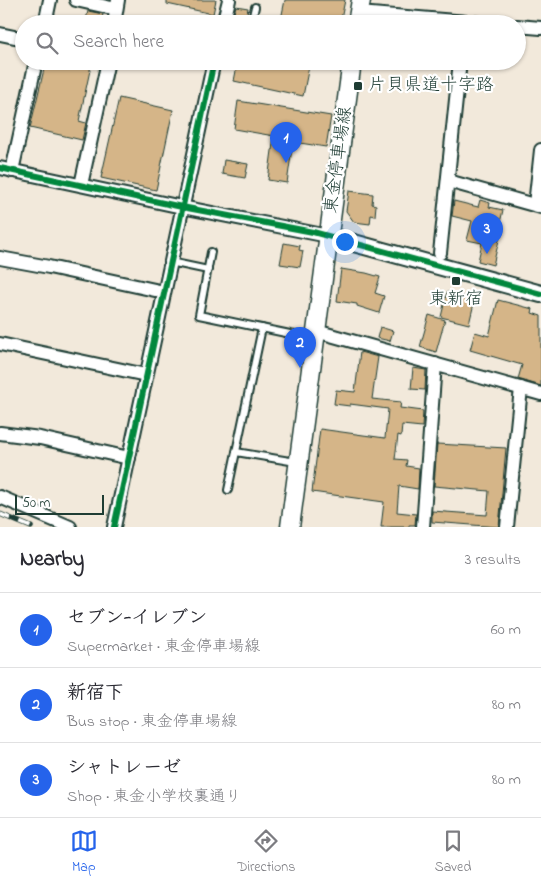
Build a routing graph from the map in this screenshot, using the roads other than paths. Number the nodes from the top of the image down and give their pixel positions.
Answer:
1 (50, 0) edge
2 (76, 0) edge
3 (228, 0) edge
4 (117, 4) edge
5 (255, 7) dead end
6 (359, 12) edge
7 (47, 15) edge
8 (224, 15) edge
9 (253, 15) edge
10 (387, 15) edge
11 (526, 27) edge
12 (541, 28) edge
13 (0, 34) edge
14 (15, 37) edge
15 (34, 70) edge
16 (106, 70) edge
17 (212, 70) edge
18 (351, 70) edge
19 (459, 70) edge
20 (541, 150) edge
21 (6, 169) edge
22 (448, 181) junction
23 (81, 185) junction
24 (538, 206) edge
25 (182, 207) junction
26 (328, 236) junction
27 (211, 252) dead end
28 (440, 253) dead end
29 (0, 258) edge
30 (170, 262) junction
31 (208, 270) junction
32 (164, 292) junction
33 (541, 294) edge
34 (262, 328) junction
35 (315, 335) junction
36 (0, 344) edge
37 (435, 364) junction
38 (146, 375) junction
39 (521, 388) junction
40 (541, 394) edge
41 (0, 432) edge
42 (236, 452) junction
43 (129, 458) junction
44 (298, 463) junction
45 (228, 490) dead end
46 (0, 497) edge
47 (70, 527) edge
48 (114, 527) edge
49 (290, 527) edge
50 (423, 527) edge
51 (507, 527) edge

1 - 7 street
2 - 4 street
3 - 8 street
5 - 9 lane
6 - 10 street
11 - 12 street
13 - 14 street
15 - 21 street
16 - 23 street
17 - 25 street
18 - 26 main road, 東金停車場線
19 - 22 street
20 - 24 street
21 - 23 street
22 - 24 street
22 - 28 street
23 - 25 street
25 - 26 street
25 - 30 street
26 - 33 street
26 - 35 main road, 東金停車場線
27 - 31 lane
29 - 32 street
30 - 31 lane
30 - 32 street
31 - 34 lane
32 - 38 street
34 - 35 lane
34 - 42 lane
35 - 37 street
35 - 44 main road, 東金停車場線
36 - 38 street
37 - 39 street
37 - 50 street
38 - 43 street
39 - 40 street
39 - 51 street
41 - 43 street
42 - 44 lane
42 - 45 lane
43 - 48 street
44 - 49 main road, 東金停車場線
46 - 47 street

